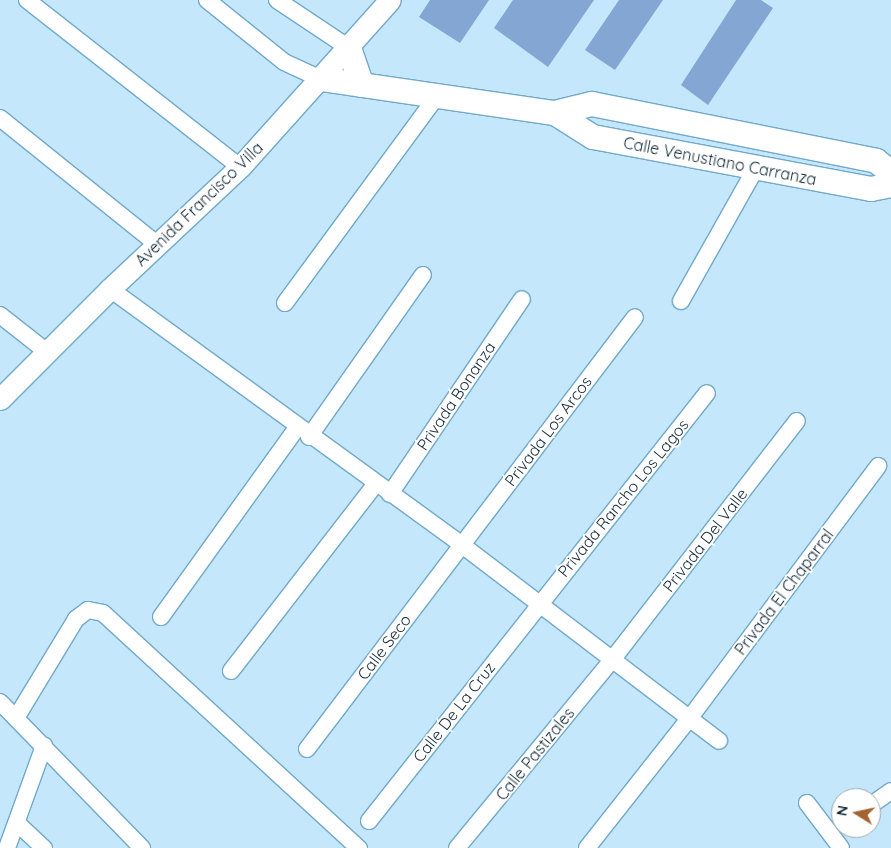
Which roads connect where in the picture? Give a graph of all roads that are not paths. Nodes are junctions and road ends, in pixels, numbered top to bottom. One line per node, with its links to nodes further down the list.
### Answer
1 (28, 0): 11 (street)
2 (206, 0): 6 (street, Calle Venustiano Carranza)
3 (277, 0): 5 (street)
4 (390, 0): 5 (street, Avenida Francisco Villa)
5 (349, 48): 6 (street, Avenida Francisco Villa); 7 (main road)
6 (321, 80): 7 (main road, Calle Venustiano Carranza); 11 (street, Avenida Francisco Villa)
7 (362, 85): 8 (main road, Calle Venustiano Carranza)
8 (436, 96): 9 (main road, Calle Venustiano Carranza); 20 (street)
9 (555, 113): 12 (main road, Calle Venustiano Carranza); 13 (main road, Calle Venustiano Carranza)
10 (0, 118): 15 (street)
11 (240, 167): 15 (street, Avenida Francisco Villa)
12 (756, 168): 14 (main road, Calle Venustiano Carranza); 19 (street)
13 (891, 172)
14 (891, 184)
15 (158, 245): 17 (street, Avenida Francisco Villa)
16 (423, 275): 27 (street)
17 (110, 289): 23 (street, Avenida Francisco Villa); 27 (street)
18 (522, 299): 30 (street, Privada Bonanza)
19 (681, 301)
20 (284, 303)
21 (0, 315): 23 (street)
22 (635, 317): 31 (street, Privada Los Arcos)
23 (47, 352): 25 (street, Avenida Francisco Villa)
24 (707, 393): 32 (street, Privada Rancho Los Lagos)
25 (0, 399)
26 (797, 421): 34 (street, Privada Del Valle)
27 (303, 433): 29 (street); 33 (street)
28 (878, 466): 38 (street, Privada El Chaparral)
29 (375, 485): 30 (street); 35 (street)
30 (390, 494): 31 (street)
31 (462, 545): 32 (street); 41 (street, Calle Seco)
32 (539, 603): 34 (street); 43 (street, Calle De La Cruz)
33 (161, 618)
34 (612, 660): 38 (street); 50 (street, Calle Pastizales)
35 (231, 671)
36 (0, 702): 37 (street)
37 (16, 718): 40 (street); 49 (street)
38 (689, 719): 39 (street); 51 (street, Privada El Chaparral)
39 (719, 741)
40 (44, 746): 44 (street); 48 (street)
41 (307, 749)
42 (807, 803): 45 (street)
43 (369, 820)
44 (16, 823): 46 (street); 47 (street)
45 (831, 830)
46 (7, 848)
47 (44, 848)
48 (142, 848)
49 (359, 848)
50 (457, 848)
51 (587, 848)

